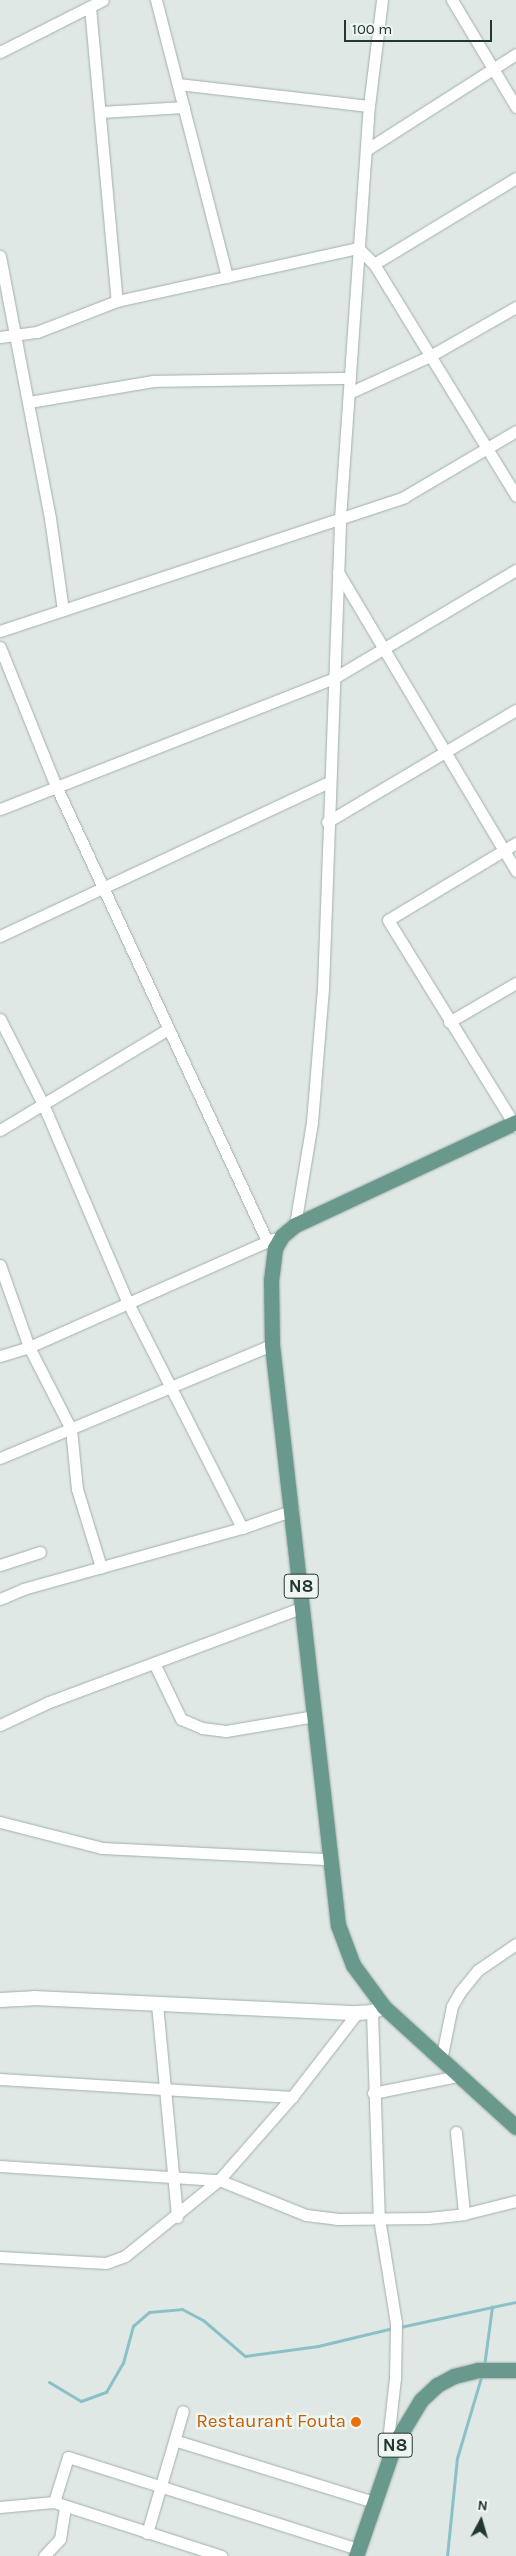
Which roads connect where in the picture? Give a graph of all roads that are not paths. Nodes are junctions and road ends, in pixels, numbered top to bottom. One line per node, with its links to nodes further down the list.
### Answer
1 (103, 0): 5 (street)
2 (156, 0): 9 (street)
3 (382, 0): 10 (street)
4 (452, 0): 8 (street)
5 (90, 7): 6 (street); 13 (street)
6 (0, 52)
7 (516, 54): 8 (street)
8 (493, 68): 12 (street); 14 (street)
9 (178, 84): 10 (street); 11 (street)
10 (369, 106): 14 (street)
11 (184, 107): 13 (street); 19 (street)
12 (516, 108)
13 (101, 112): 20 (street)
14 (366, 150): 16 (street)
15 (516, 178): 18 (street)
16 (358, 248): 18 (street); 19 (street); 25 (street)
17 (0, 256): 22 (street)
18 (374, 264): 24 (street)
19 (228, 277): 20 (street)
20 (117, 301): 22 (street)
21 (516, 307): 24 (street)
22 (17, 335): 23 (street); 27 (street)
23 (0, 337)
24 (430, 356): 26 (street); 29 (street)
25 (350, 378): 26 (street); 27 (street)
26 (349, 393): 31 (street)
27 (29, 402): 34 (street)
28 (516, 431): 29 (street)
29 (487, 448): 30 (street); 31 (street)
30 (516, 496)
31 (340, 518): 33 (street); 34 (street)
32 (516, 570): 37 (street)
33 (338, 572): 37 (street); 38 (street)
34 (63, 610): 35 (street)
35 (0, 631)
36 (0, 647): 42 (street)
37 (384, 650): 38 (street); 40 (street)
38 (334, 678): 41 (street); 42 (street)
39 (516, 710): 40 (street)
40 (445, 752): 44 (street); 46 (street)
41 (329, 782): 44 (street); 48 (street)
42 (56, 786): 43 (street); 48 (street)
43 (0, 809)
44 (327, 822): 57 (street)
45 (516, 843): 46 (street)
46 (504, 850): 47 (street); 52 (street)
47 (516, 871)
48 (102, 886): 49 (street); 53 (street)
49 (0, 936)
50 (516, 982): 52 (street)
51 (0, 1019): 54 (street)
52 (449, 1022): 55 (street)
53 (168, 1028): 54 (street); 59 (street)
54 (42, 1104): 56 (street); 61 (street)
55 (515, 1124): 57 (main road)
56 (0, 1130)
57 (295, 1225): 58 (main road)
58 (282, 1236): 59 (street); 62 (main road, N8)
59 (267, 1241): 61 (street)
60 (0, 1265): 63 (street)
61 (128, 1303): 63 (street); 65 (street)
62 (272, 1345): 65 (street); 68 (main road, N8)
63 (29, 1347): 64 (street); 66 (street)
64 (0, 1356)
65 (171, 1388): 66 (street); 69 (street)
66 (71, 1429): 67 (street); 72 (street)
67 (0, 1458)
68 (293, 1510): 69 (street); 74 (main road, N8)
69 (242, 1528): 72 (street)
70 (40, 1552): 71 (street)
71 (0, 1565)
72 (101, 1567): 73 (street)
73 (0, 1600)
74 (303, 1607): 75 (street); 76 (main road, N8)
75 (155, 1665): 76 (street); 77 (street)
76 (315, 1716): 79 (main road, N8)
77 (0, 1725)
78 (0, 1822): 79 (street)
79 (330, 1860): 83 (main road, N8)
80 (516, 1944): 85 (street)
81 (0, 2000): 82 (street)
82 (157, 2004): 84 (street); 88 (street)
83 (378, 2010): 84 (street); 85 (main road, N8); 89 (street)
84 (357, 2013): 90 (street)
85 (441, 2060): 86 (main road, N8)
86 (458, 2076): 89 (street); 91 (main road, N8)
87 (0, 2079): 88 (street)
88 (166, 2092): 90 (street); 94 (street)
89 (373, 2093): 99 (street)
90 (292, 2097): 95 (street)
91 (516, 2128)
92 (456, 2132): 97 (street)
93 (0, 2166): 94 (street)
94 (175, 2176): 95 (street); 98 (street)
95 (219, 2180): 98 (street); 99 (street)
96 (516, 2201): 97 (street)
97 (464, 2214): 99 (street)
98 (177, 2217): 100 (street)
99 (379, 2218): 104 (street)
100 (0, 2257)
101 (516, 2370): 104 (main road, N8)
102 (184, 2411): 103 (street)
103 (177, 2441): 105 (street); 106 (street)
104 (396, 2443): 106 (main road, N8)
105 (162, 2487): 107 (street); 109 (street); 110 (street)
106 (374, 2502): 110 (main road, N8)
107 (59, 2504): 108 (street); 109 (street); 111 (street)
108 (0, 2507)
109 (148, 2533): 112 (street)
110 (357, 2553)
111 (44, 2556)
112 (221, 2556)

